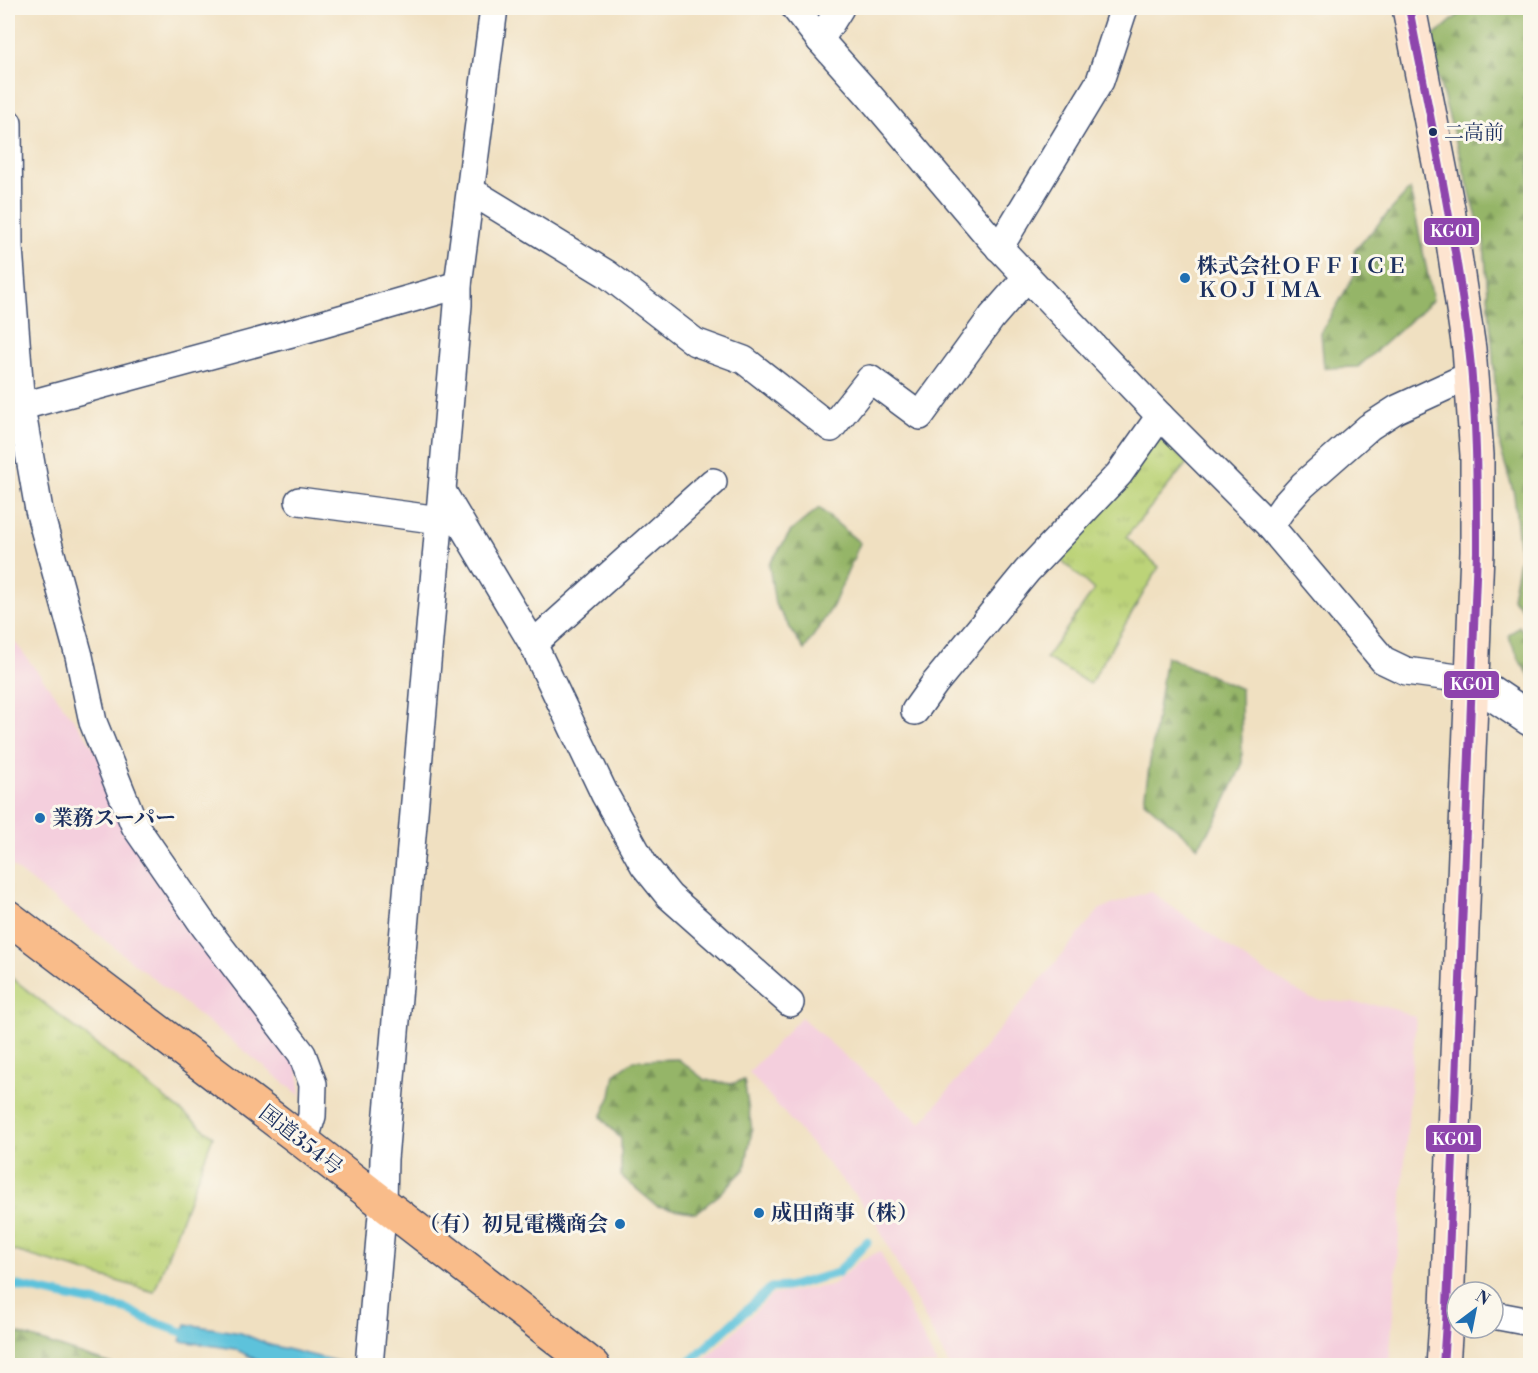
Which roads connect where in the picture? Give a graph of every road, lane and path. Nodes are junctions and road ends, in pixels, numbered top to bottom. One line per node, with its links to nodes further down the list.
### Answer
1 (495, 8): 8 (street)
2 (795, 8): 6 (street)
3 (840, 8): 6 (street)
4 (1124, 8): 9 (street)
5 (1409, 8): 12 (main road)
6 (819, 40): 9 (street)
7 (8, 123): 13 (street)
8 (471, 191): 10 (street); 11 (street)
9 (999, 248): 10 (street)
10 (1028, 277): 14 (street)
11 (458, 285): 13 (street); 16 (street)
12 (1471, 375): 19 (street); 21 (main road)
13 (14, 409): 26 (street)
14 (1160, 416): 19 (street); 22 (street)
15 (713, 482): 20 (street)
16 (443, 493): 18 (street); 20 (street)
17 (299, 501): 18 (street)
18 (440, 520): 27 (street)
19 (1270, 526): 21 (street)
20 (533, 644): 25 (street)
21 (1472, 680): 23 (street); 28 (main road)
22 (915, 711)
23 (1530, 719)
24 (8, 917): 26 (highway, 国道354号)
25 (790, 1003)
26 (304, 1142): 27 (highway, 国道354号)
27 (383, 1203): 32 (street); 33 (highway, 国道354号)
28 (1453, 1280)
29 (1505, 1317): 30 (street)
30 (1530, 1322)
31 (1447, 1340): 34 (main road)
32 (369, 1365)
33 (593, 1365)
34 (1443, 1365)

